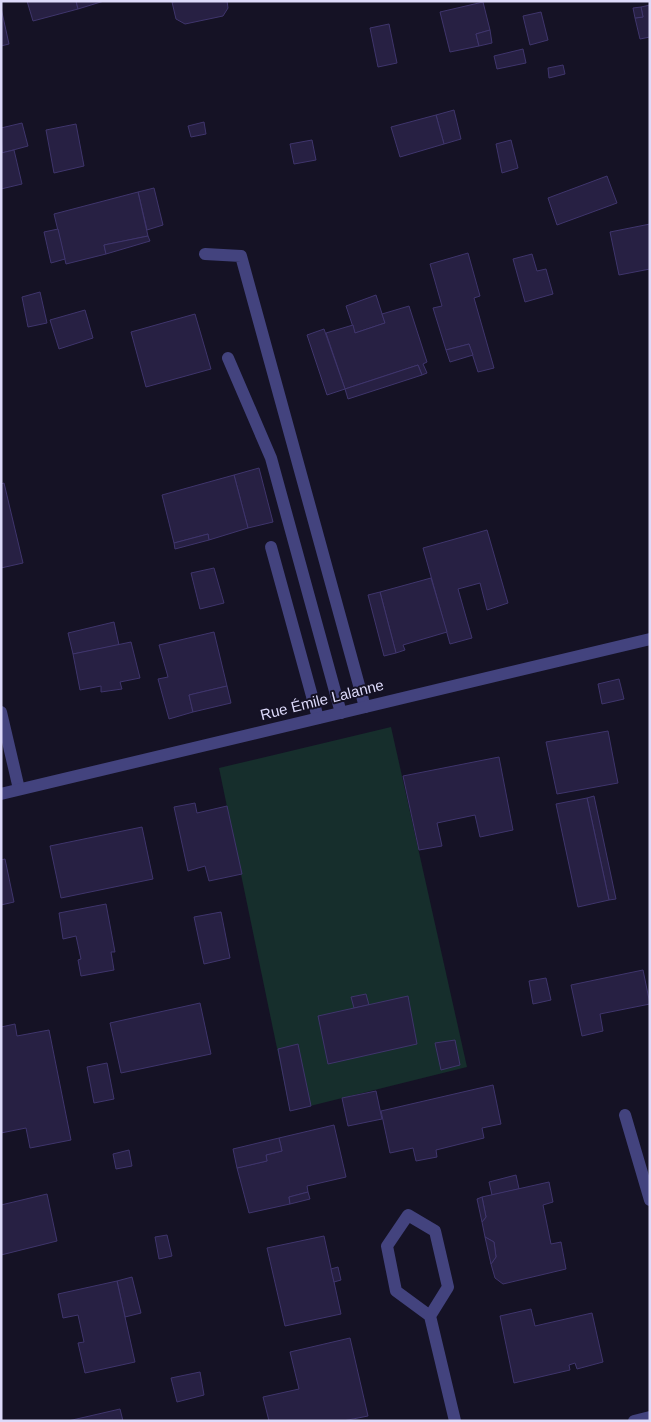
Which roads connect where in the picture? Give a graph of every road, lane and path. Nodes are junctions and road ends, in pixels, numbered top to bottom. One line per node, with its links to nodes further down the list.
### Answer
1 (205, 254): 5 (street)
2 (228, 358): 7 (street)
3 (271, 547): 8 (street)
4 (650, 639): 5 (street, Rue Émile Lalanne)
5 (365, 707): 7 (street, Rue Émile Lalanne)
6 (1, 712): 9 (street)
7 (341, 713): 8 (street, Rue Émile Lalanne)
8 (318, 718): 9 (street, Rue Émile Lalanne)
9 (19, 790): 10 (street, Rue Émile Lalanne)
10 (1, 794)
11 (625, 1115): 12 (street)
12 (650, 1200)
13 (430, 1316): 13 (street); 15 (street)
14 (650, 1417): 16 (street)
15 (455, 1421)
16 (634, 1421)

